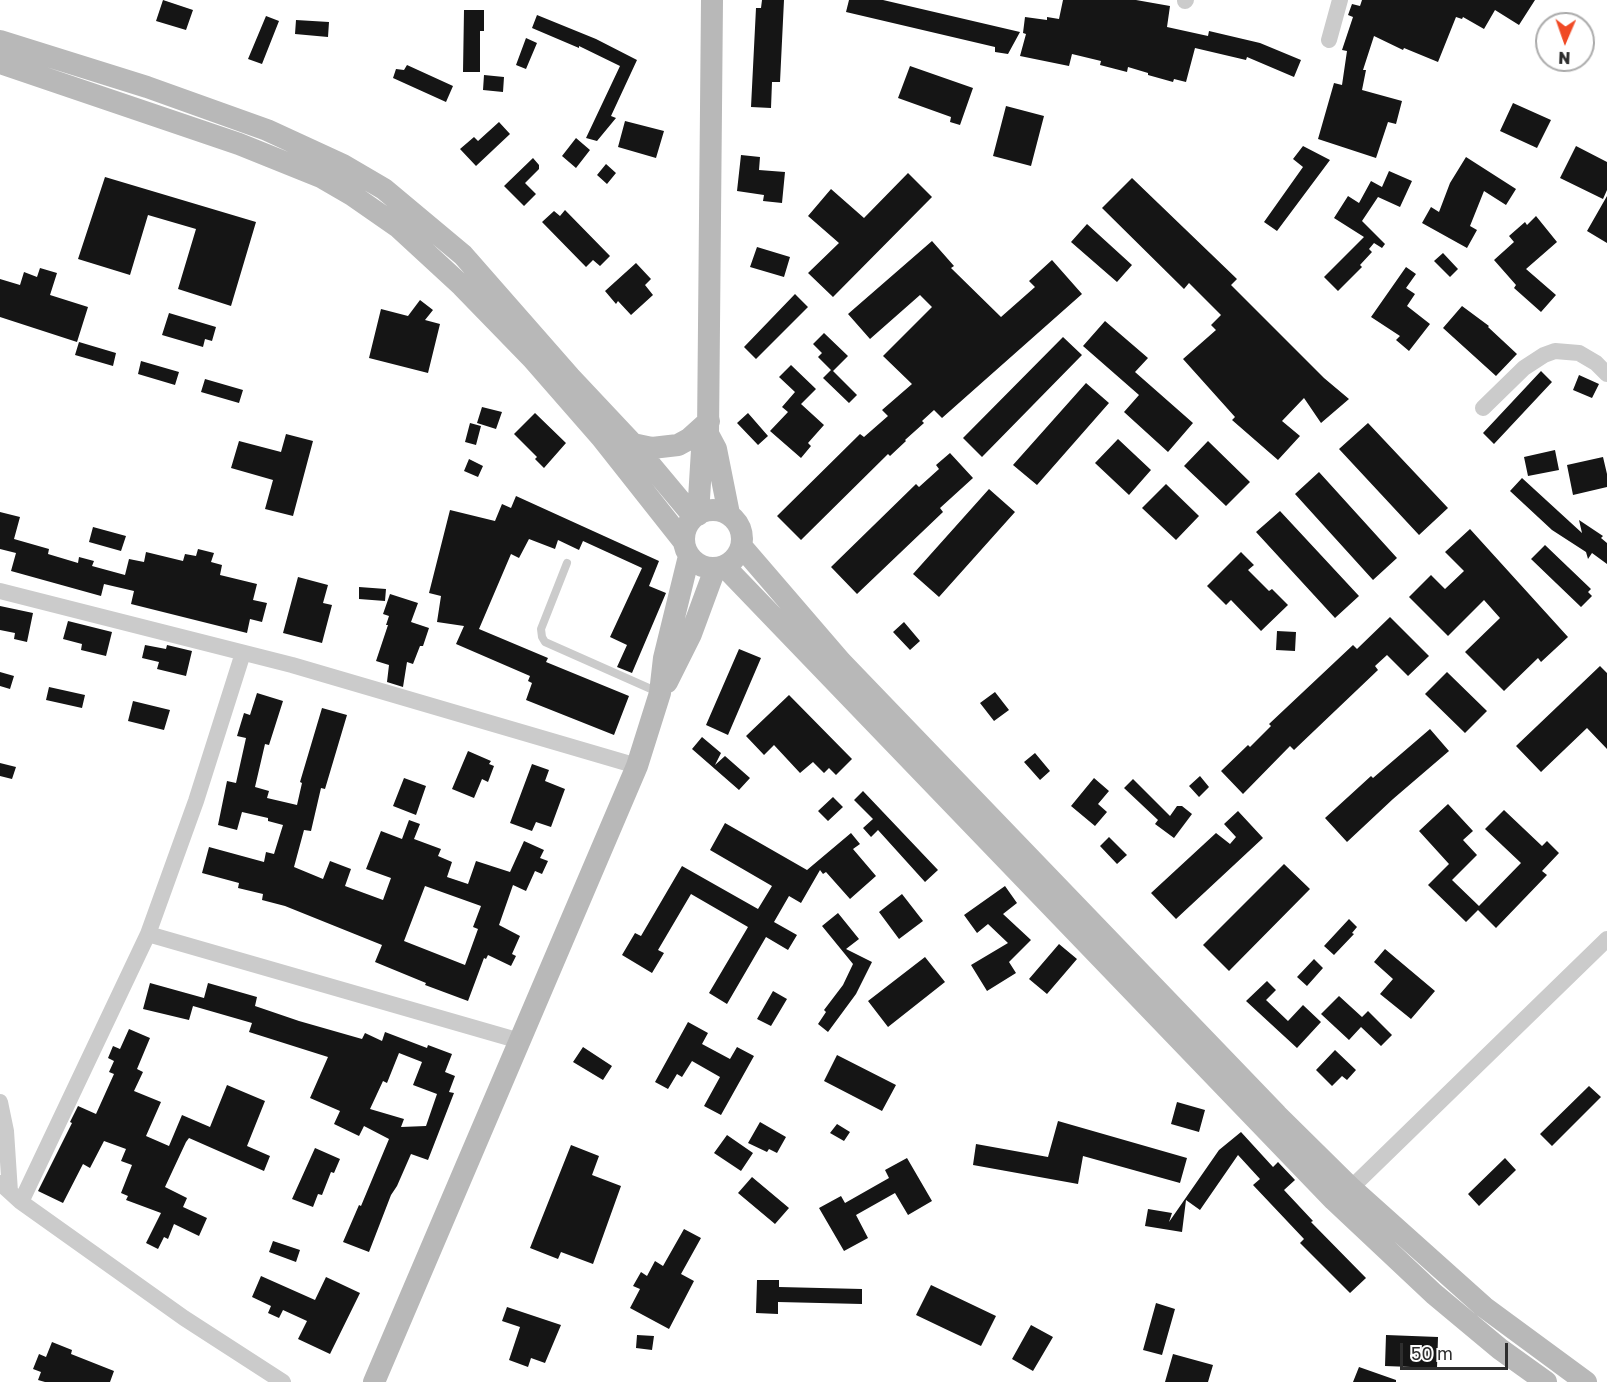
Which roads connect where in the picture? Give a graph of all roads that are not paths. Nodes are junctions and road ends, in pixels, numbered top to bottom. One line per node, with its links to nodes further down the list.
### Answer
1 (712, 0): 8 (street)
2 (1340, 0): 3 (street)
3 (1329, 40)
4 (0, 41): 9 (street)
5 (0, 63): 13 (street)
6 (1607, 374): 7 (street)
7 (1483, 408)
8 (708, 427): 9 (street); 10 (street); 11 (street)
9 (633, 444): 11 (street)
10 (729, 514): 11 (street); 12 (street)
11 (696, 516): 13 (street)
12 (742, 546): 15 (street); 24 (street)
13 (687, 549): 15 (street); 18 (street)
14 (567, 563): 18 (lane)
15 (720, 568): 18 (street); 28 (street)
16 (0, 591): 17 (street)
17 (243, 653): 19 (street); 20 (street)
18 (660, 693): 19 (street)
19 (637, 766): 22 (street)
20 (147, 934): 22 (street); 25 (street)
21 (1607, 939): 24 (street)
22 (519, 1041): 27 (street)
23 (0, 1102): 25 (street)
24 (1351, 1188): 29 (street)
25 (10, 1192): 26 (street)
26 (283, 1382)
27 (374, 1382)
28 (1546, 1382)
29 (1586, 1382)

